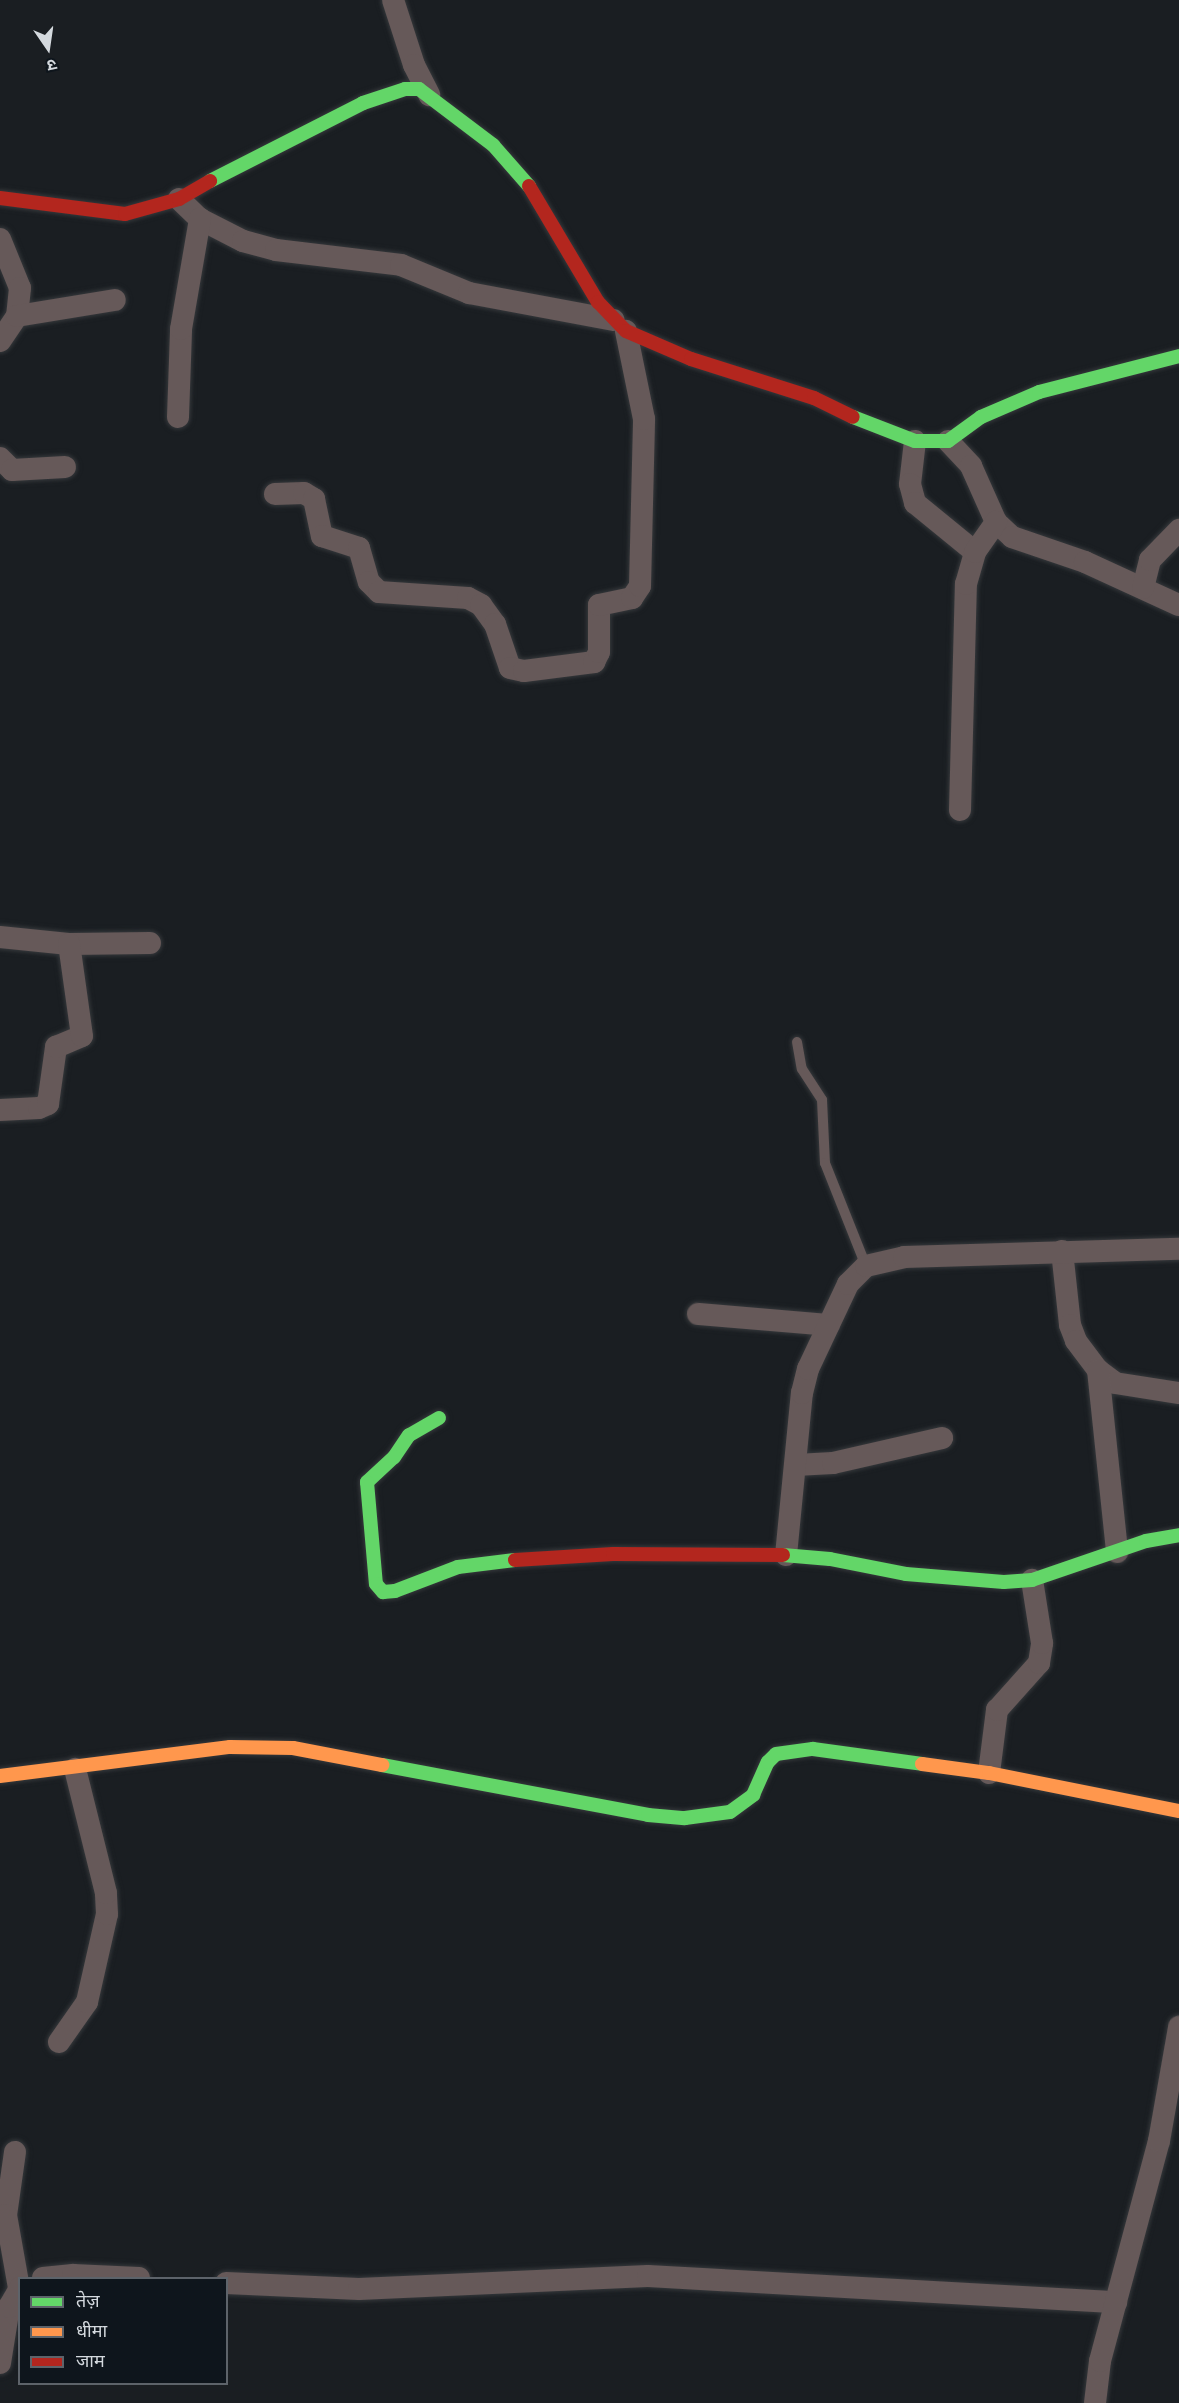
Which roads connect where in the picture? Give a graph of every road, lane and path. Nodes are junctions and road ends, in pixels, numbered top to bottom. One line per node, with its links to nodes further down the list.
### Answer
1 (393, 0): 2 (street)
2 (429, 95): 4 (street); 9 (street)
3 (0, 198): 4 (street)
4 (179, 199): 5 (street)
5 (200, 219): 9 (street); 12 (street)
6 (0, 239): 8 (street)
7 (114, 300): 8 (street)
8 (17, 316): 10 (street)
9 (619, 326): 13 (street); 17 (street)
10 (0, 341)
11 (1179, 356): 14 (street)
12 (178, 417)
13 (915, 441): 14 (street); 20 (street)
14 (948, 441): 18 (street)
15 (0, 458): 16 (street)
16 (65, 467)
17 (275, 494)
18 (996, 522): 20 (street); 21 (street)
19 (1179, 530): 21 (street)
20 (975, 552): 23 (street)
21 (1143, 588): 22 (street)
22 (1179, 605)
23 (960, 810)
24 (0, 938): 26 (street)
25 (150, 943): 26 (street)
26 (69, 944): 28 (street)
27 (797, 1042): 31 (lane)
28 (0, 1110)
29 (1179, 1249): 30 (street)
30 (1062, 1251): 31 (street); 34 (street)
31 (866, 1266): 33 (street)
32 (698, 1314): 33 (street)
33 (828, 1325): 38 (street)
34 (1098, 1370): 35 (street); 40 (street)
35 (1179, 1393)
36 (439, 1418): 41 (street)
37 (942, 1438): 38 (street)
38 (796, 1465): 41 (street)
39 (1179, 1535): 40 (street)
40 (1118, 1552): 42 (street)
41 (786, 1555): 42 (street)
42 (1032, 1580): 44 (street)
43 (75, 1769): 44 (street); 45 (street); 48 (street)
44 (989, 1773): 46 (street)
45 (0, 1776)
46 (1179, 1811)
47 (1179, 2027): 55 (street)
48 (59, 2042)
49 (15, 2152): 53 (street)
50 (53, 2277): 51 (street)
51 (117, 2277)
52 (228, 2283): 55 (street)
53 (18, 2284)
54 (18, 2290): 56 (street)
55 (1116, 2302): 57 (street)
56 (0, 2363)
57 (1095, 2403)

